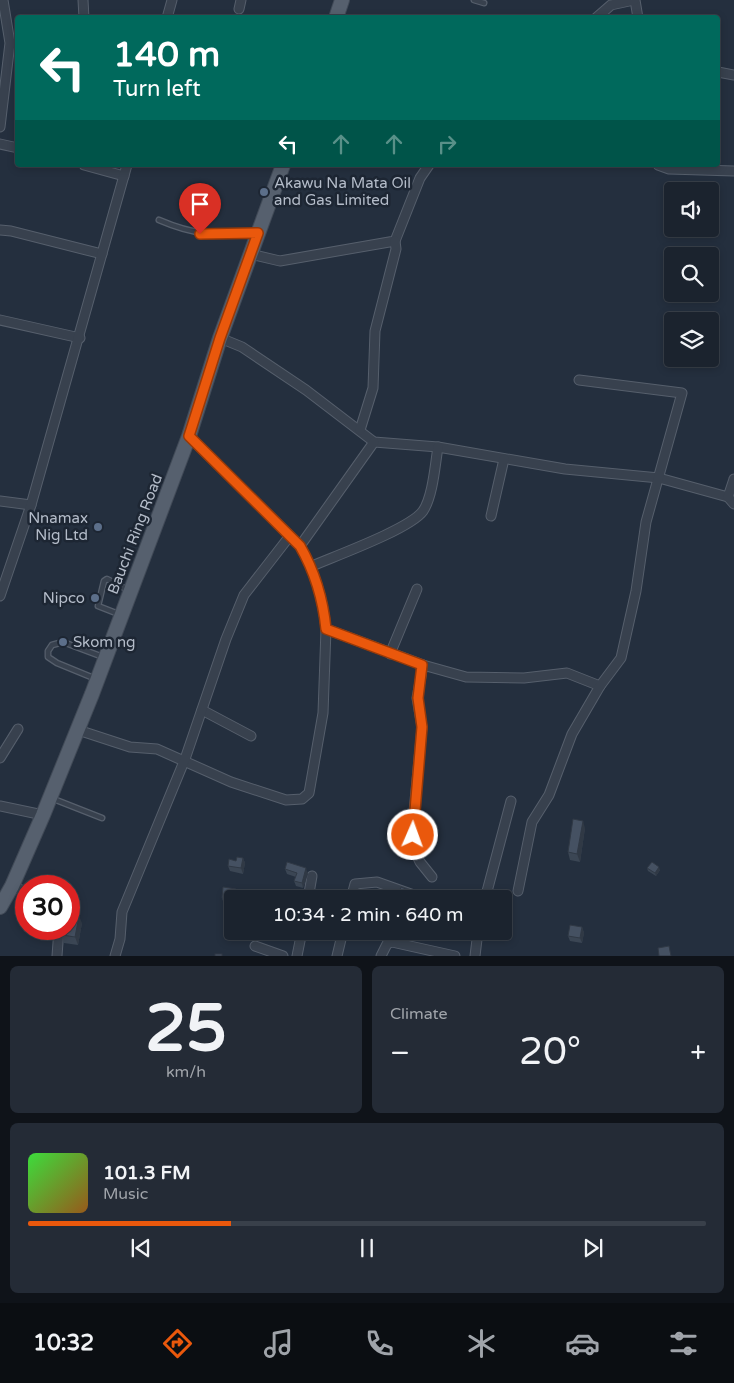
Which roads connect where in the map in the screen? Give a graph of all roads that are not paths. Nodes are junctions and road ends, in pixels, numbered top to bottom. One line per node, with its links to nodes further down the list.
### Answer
1 (3, 0): 13 (street)
2 (83, 0): 7 (street)
3 (172, 0): 8 (street)
4 (474, 0): 6 (lane)
5 (634, 0): 9 (street); 10 (street)
6 (484, 3)
7 (84, 15)
8 (168, 15)
9 (599, 15)
10 (637, 15)
11 (720, 72): 12 (street)
12 (734, 75)
13 (0, 127)
14 (0, 144): 15 (street)
15 (15, 147)
16 (91, 167): 22 (street)
17 (126, 167): 22 (street)
18 (282, 167): 25 (main road, Bauchi Ring Road)
19 (428, 167): 26 (street)
20 (662, 167): 21 (street)
21 (734, 171)
22 (124, 176): 27 (street)
23 (159, 220): 25 (lane)
24 (0, 230): 27 (street)
25 (258, 233): 28 (main road, Bauchi Ring Road)
26 (395, 241): 28 (street); 33 (street)
27 (102, 254): 30 (street)
28 (250, 254): 31 (main road, Bauchi Ring Road)
29 (0, 320): 30 (street)
30 (80, 338): 42 (street)
31 (220, 338): 33 (street); 34 (main road, Bauchi Ring Road)
32 (579, 380): 38 (street)
33 (360, 430): 35 (street)
34 (189, 436): 44 (street); 48 (main road, Bauchi Ring Road)
35 (374, 442): 36 (street); 45 (street)
36 (438, 447): 37 (street); 46 (street)
37 (504, 459): 38 (street); 43 (street)
38 (659, 478): 41 (street); 56 (street)
39 (734, 479): 41 (street)
40 (0, 500): 42 (street)
41 (731, 501)
42 (31, 505): 49 (street)
43 (491, 516)
44 (290, 537): 45 (street); 57 (street)
45 (300, 546): 46 (street)
46 (312, 566): 51 (street)
47 (418, 589): 52 (street)
48 (131, 592): 50 (main road, Bauchi Ring Road); 50 (lane)
49 (0, 596)
50 (122, 615): 53 (main road, Bauchi Ring Road)
51 (326, 629): 52 (street); 62 (street)
52 (390, 654): 54 (street)
53 (106, 658): 55 (main road, Bauchi Ring Road); 55 (lane)
54 (422, 665): 56 (street); 69 (street)
55 (98, 680): 59 (main road, Bauchi Ring Road)
56 (600, 686): 76 (street)
57 (202, 710): 60 (street); 62 (street)
58 (18, 729): 61 (street)
59 (78, 730): 62 (street); 63 (main road, Bauchi Ring Road)
60 (251, 736)
61 (0, 758)
62 (185, 759): 84 (street)
63 (50, 798): 66 (main road, Bauchi Ring Road); 67 (lane)
64 (511, 801): 75 (street)
65 (0, 806): 66 (street)
66 (43, 815): 70 (main road, Bauchi Ring Road)
67 (102, 818)
68 (312, 876): 72 (street)
69 (432, 877)
70 (12, 886): 71 (street); 77 (main road, Bauchi Ring Road)
71 (15, 887)
72 (310, 890)
73 (353, 890): 74 (street)
74 (400, 890)
75 (486, 890)
76 (518, 891)
77 (0, 907)
78 (58, 940): 83 (street)
79 (300, 940): 86 (street)
80 (341, 940): 87 (street)
81 (477, 940): 90 (street)
82 (255, 946): 85 (street)
83 (56, 956)
84 (114, 956)
85 (282, 956)
86 (297, 956)
87 (337, 956)
88 (381, 956): 89 (street)
89 (456, 956)
90 (475, 956)

